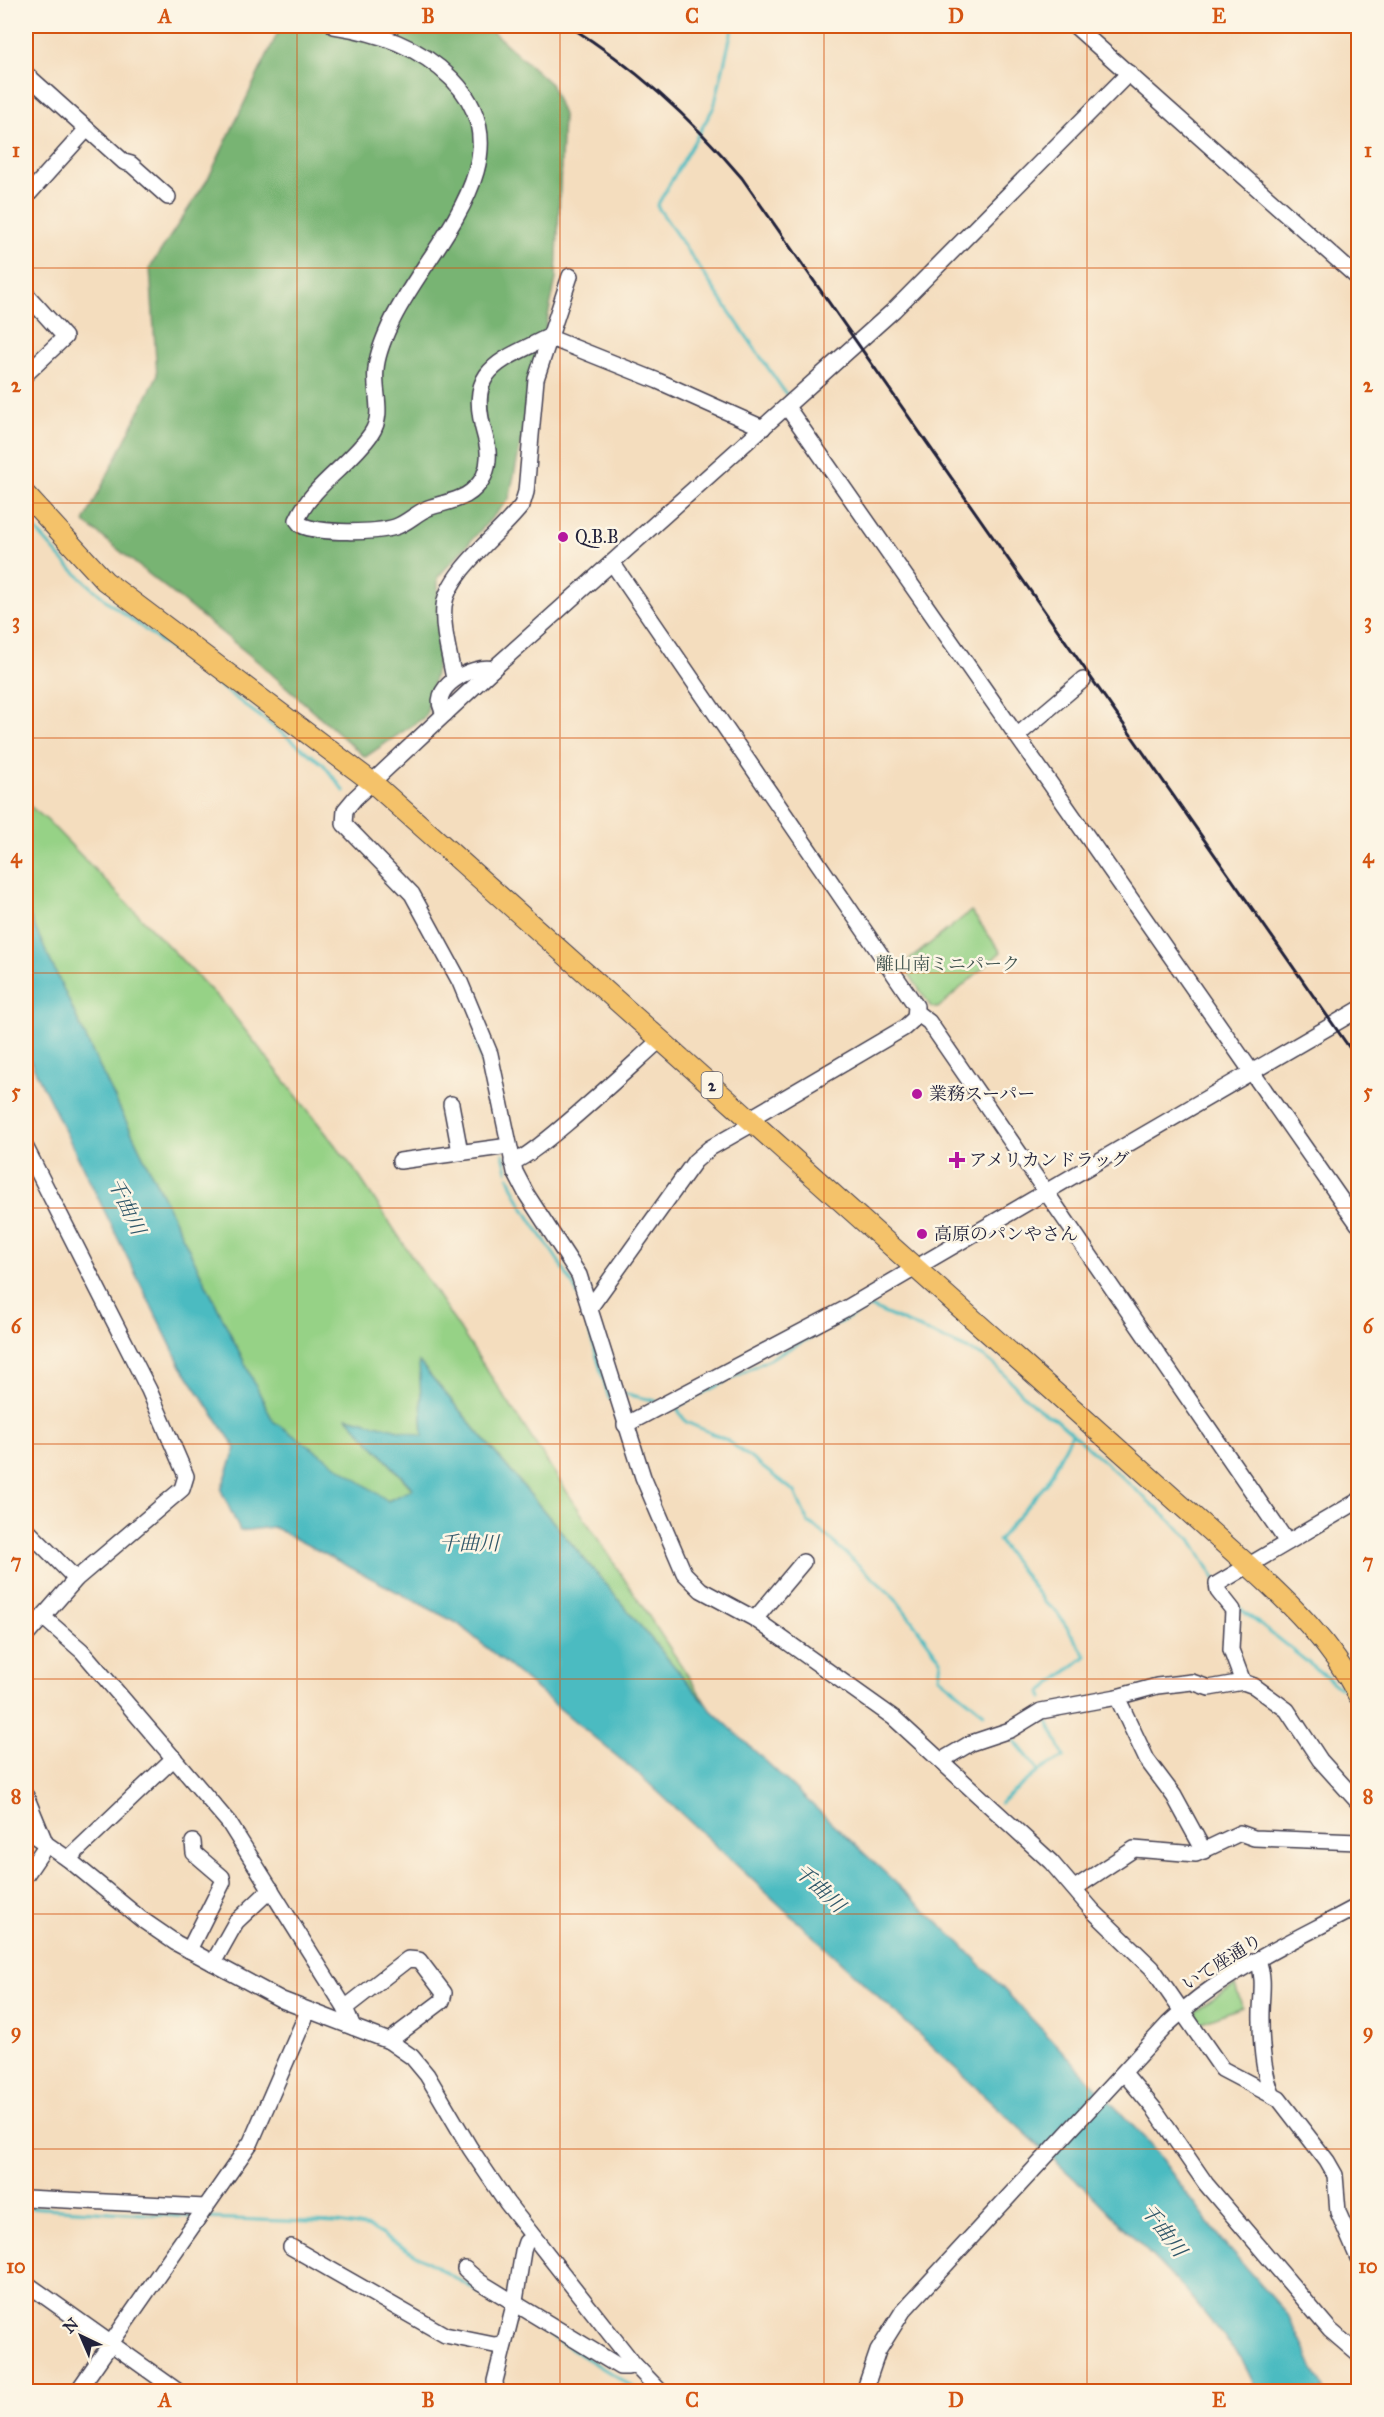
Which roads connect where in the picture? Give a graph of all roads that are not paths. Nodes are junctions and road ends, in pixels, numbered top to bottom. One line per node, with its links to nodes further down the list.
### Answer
1 (334, 26): 11 (street)
2 (1075, 26): 3 (street)
3 (1129, 73): 9 (street); 13 (street)
4 (26, 74): 5 (street)
5 (86, 130): 6 (street); 7 (street)
6 (26, 197)
7 (168, 197)
8 (570, 276): 11 (street)
9 (1359, 278)
10 (26, 294): 12 (street)
11 (548, 337): 14 (street); 18 (street)
12 (26, 374)
13 (787, 407): 14 (street); 21 (street)
14 (763, 428): 16 (street)
15 (30, 501): 22 (main road, 2)
16 (613, 564): 17 (street); 23 (street)
17 (493, 669): 18 (street); 20 (street)
18 (454, 679): 20 (street)
19 (1083, 680): 21 (street)
20 (445, 714): 22 (street)
21 (1021, 733): 26 (street)
22 (372, 782): 25 (main road, 2); 29 (street)
23 (917, 1013): 28 (street); 34 (street)
24 (1358, 1013): 26 (street)
25 (660, 1040): 28 (main road, 2); 33 (street)
26 (1252, 1073): 34 (street); 35 (street)
27 (451, 1104): 31 (street)
28 (752, 1121): 36 (main road, 2); 37 (street)
29 (509, 1146): 31 (street); 33 (street)
30 (26, 1148): 44 (street)
31 (460, 1152): 32 (street)
32 (400, 1161)
33 (512, 1162): 37 (street)
34 (1047, 1193): 36 (street); 41 (street)
35 (1359, 1224)
36 (916, 1268): 38 (street); 43 (main road, 2)
37 (589, 1309): 38 (street)
38 (625, 1425): 46 (street)
39 (1359, 1501): 41 (street)
40 (26, 1529): 44 (street)
41 (1287, 1542): 43 (street)
42 (803, 1562): 46 (street)
43 (1248, 1565): 48 (street); 49 (main road, 2)
44 (76, 1579): 45 (street)
45 (44, 1618): 47 (street); 51 (street)
46 (754, 1619): 52 (street)
47 (26, 1636)
48 (1243, 1682): 50 (street); 54 (street)
49 (1359, 1695)
50 (1117, 1697): 52 (street); 59 (street)
51 (174, 1758): 60 (street); 63 (street)
52 (942, 1760): 62 (street)
53 (26, 1796): 56 (street)
54 (1359, 1802)
55 (26, 1830): 56 (street)
56 (45, 1842): 60 (street); 61 (street)
57 (193, 1842): 65 (street)
58 (1359, 1842): 59 (street)
59 (1204, 1851): 62 (street)
60 (68, 1859): 65 (street)
61 (26, 1875)
62 (1075, 1888): 69 (street)
63 (271, 1889): 67 (street); 68 (street)
64 (1359, 1906): 66 (street, いて座通り)
65 (189, 1950): 67 (street)
66 (1258, 1961): 69 (street, いて座通り); 74 (street)
67 (213, 1964): 70 (street)
68 (345, 2008): 71 (street); 72 (street)
69 (1183, 2009): 73 (street, いて座通り); 74 (street)
70 (308, 2012): 71 (street); 76 (street)
71 (353, 2027): 72 (street)
72 (389, 2041): 77 (street)
73 (1120, 2077): 85 (street); 91 (street, いて座通り)
74 (1272, 2094): 79 (street)
75 (26, 2198): 76 (street)
76 (201, 2213): 83 (street)
77 (533, 2237): 82 (street); 86 (street)
78 (291, 2247): 84 (street)
79 (1359, 2258)
80 (465, 2269): 82 (street)
81 (26, 2283): 83 (street)
82 (513, 2309): 84 (street); 86 (street)
83 (111, 2344): 87 (street); 88 (street)
84 (504, 2344): 89 (street)
85 (1359, 2354)
86 (633, 2362): 90 (street)
87 (77, 2391)
88 (179, 2391)
89 (496, 2391)
90 (661, 2391)
91 (864, 2391)

